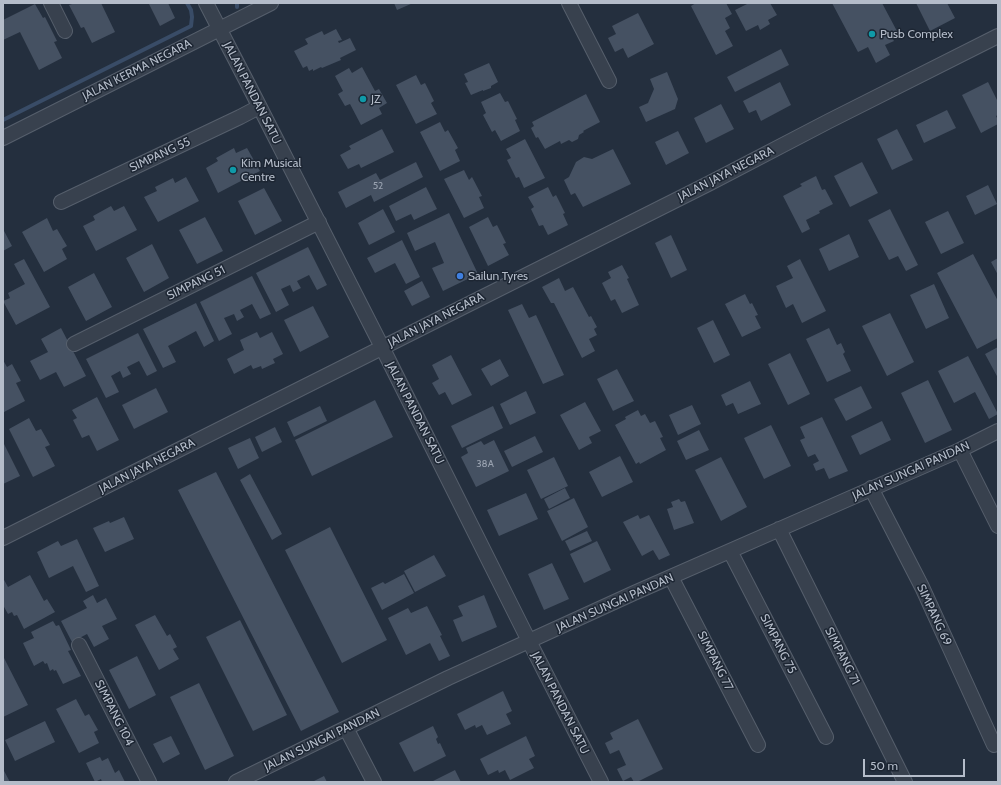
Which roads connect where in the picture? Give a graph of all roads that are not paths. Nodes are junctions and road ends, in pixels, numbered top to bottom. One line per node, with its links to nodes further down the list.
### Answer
1 (51, 3): 6 (street)
2 (206, 3): 5 (street, JALAN PANDAN SATU)
3 (271, 3): 5 (street, JALAN KERMA NEGARA)
4 (569, 3): 8 (street)
5 (219, 29): 9 (street, JALAN PANDAN SATU); 10 (street, JALAN KERMA NEGARA)
6 (65, 31)
7 (998, 36): 14 (street, JALAN JAYA NEGARA)
8 (609, 81)
9 (260, 107): 11 (street, SIMPANG 55); 12 (street, JALAN PANDAN SATU)
10 (3, 138)
11 (61, 202)
12 (319, 222): 13 (street, SIMPANG 51); 14 (street, JALAN PANDAN SATU)
13 (74, 344)
14 (382, 347): 20 (street, JALAN JAYA NEGARA); 23 (street, JALAN PANDAN SATU)
15 (998, 431): 16 (street, JALAN SUNGAI PANDAN)
16 (960, 450): 17 (street, JALAN SUNGAI PANDAN); 18 (street)
17 (871, 488): 19 (street, JALAN SUNGAI PANDAN); 27 (street, SIMPANG 69)
18 (998, 526)
19 (779, 529): 21 (street, JALAN SUNGAI PANDAN); 33 (street, SIMPANG 71)
20 (3, 538)
21 (730, 551): 22 (street, JALAN SUNGAI PANDAN); 26 (street, SIMPANG 75)
22 (671, 577): 23 (street, JALAN SUNGAI PANDAN); 28 (street, SIMPANG 77)
23 (529, 641): 25 (street, JALAN SUNGAI PANDAN); 32 (street, JALAN PANDAN SATU)
24 (79, 645): 29 (street, SIMPANG 104)
25 (346, 728): 30 (street, JALAN SUNGAI PANDAN); 31 (street)
26 (826, 737)
27 (994, 744)
28 (758, 745)
29 (149, 782)
30 (236, 782)
31 (374, 782)
32 (601, 782)
33 (905, 782)

